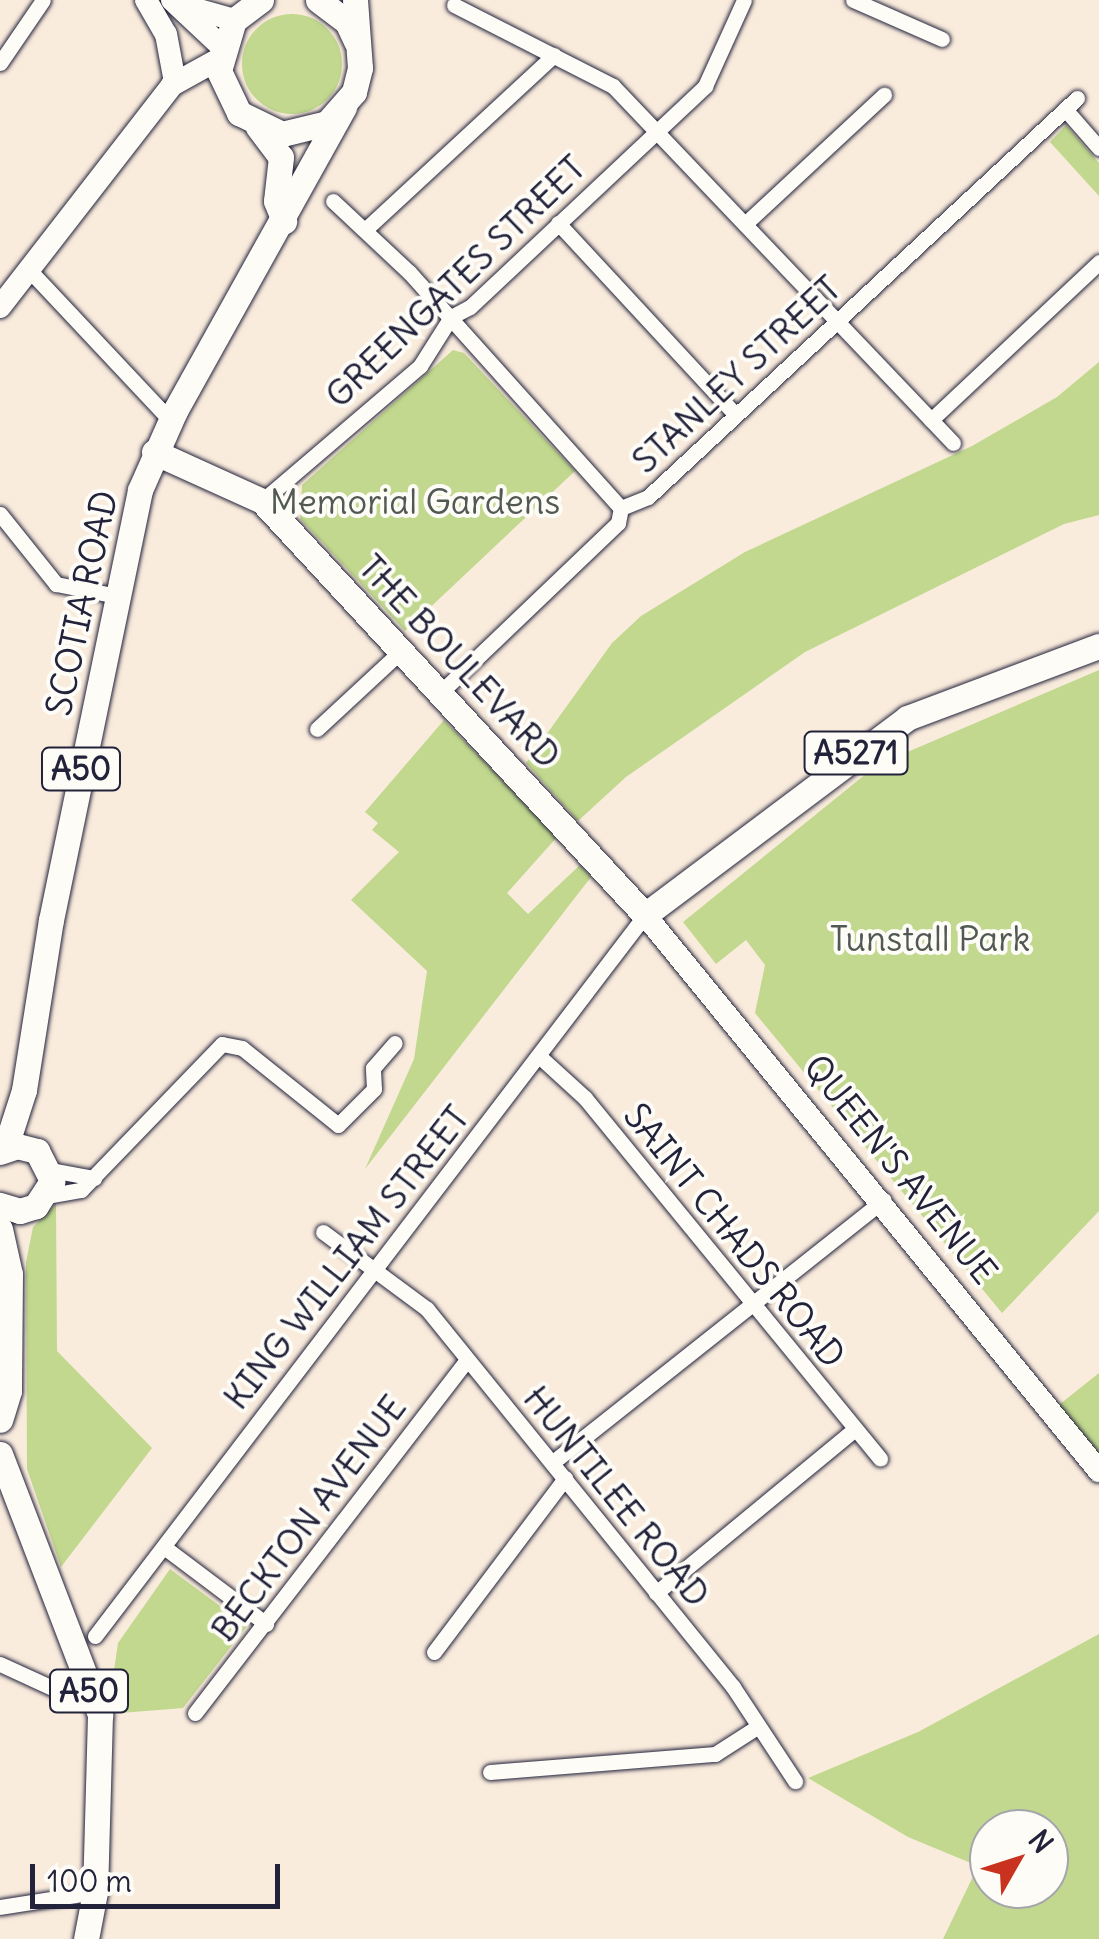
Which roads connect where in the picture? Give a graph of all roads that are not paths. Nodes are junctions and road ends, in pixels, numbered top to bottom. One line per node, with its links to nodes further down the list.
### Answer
1 (43, 0): 12 (street)
2 (146, 0): 18 (street)
3 (261, 0): 11 (main road)
4 (318, 0): 14 (main road)
5 (355, 0): 14 (main road, A50)
6 (744, 0): 22 (street, GREENGATES STREET)
7 (853, 0): 10 (street)
8 (175, 2): 11 (street); 15 (street)
9 (454, 5): 16 (street)
10 (875, 6): 13 (street)
11 (234, 20): 15 (main road)
12 (8, 36): 17 (street)
13 (942, 39)
14 (358, 51): 20 (main road, A50)
15 (221, 52): 18 (street); 21 (main road)
16 (554, 55): 22 (street); 28 (street)
17 (0, 63)
18 (175, 82): 30 (street)
19 (884, 95): 27 (street)
20 (344, 107): 21 (main road); 25 (main road, SCOTIA ROAD / A50)
21 (258, 127): 25 (main road)
22 (660, 130): 26 (street, GREENGATES STREET); 27 (street)
23 (1098, 144): 33 (street, STANLEY STREET)
24 (333, 201): 28 (street)
25 (284, 220): 35 (main road, SCOTIA ROAD / A50)
26 (558, 223): 32 (street, GREENGATES STREET); 34 (street)
27 (746, 224): 33 (street)
28 (366, 228): 32 (street)
29 (1099, 262): 36 (street)
30 (32, 273): 31 (street); 35 (street)
31 (0, 307)
32 (451, 318): 39 (street, GREENGATES STREET); 40 (street)
33 (837, 322): 34 (street, STANLEY STREET); 36 (street)
34 (735, 414): 40 (street, STANLEY STREET)
35 (170, 420): 38 (main road, SCOTIA ROAD / A50)
36 (931, 420): 37 (street)
37 (953, 443)
38 (154, 452): 39 (main road, THE BOULEVARD); 42 (main road, SCOTIA ROAD / A50)
39 (262, 501): 44 (main road, THE BOULEVARD)
40 (621, 508): 45 (street, STANLEY STREET)
41 (0, 514): 42 (street)
42 (117, 596): 50 (main road, SCOTIA ROAD / A50)
43 (1099, 646): 47 (main road, A5271)
44 (402, 650): 45 (main road, THE BOULEVARD); 46 (street)
45 (441, 692): 47 (main road, THE BOULEVARD)
46 (317, 729)
47 (645, 915): 49 (street, KING WILLIAM STREET); 54 (street, QUEEN'S AVENUE)
48 (395, 1042): 53 (street)
49 (539, 1056): 59 (street, KING WILLIAM STREET); 61 (street, SAINT CHADS ROAD)
50 (24, 1090): 51 (main road, SCOTIA ROAD / A50); 52 (main road, SCOTIA ROAD / A50)
51 (2, 1151): 52 (main road)
52 (48, 1164): 53 (street); 55 (main road)
53 (94, 1178): 55 (street)
54 (884, 1200): 61 (street); 68 (street, QUEEN'S AVENUE)
55 (39, 1202): 56 (main road); 60 (main road)
56 (0, 1204)
57 (0, 1229): 60 (main road)
58 (323, 1232): 59 (street, HUNTILEE ROAD)
59 (374, 1267): 62 (street, HUNTILEE ROAD); 70 (street, KING WILLIAM STREET)
60 (10, 1274): 63 (main road)
61 (750, 1303): 64 (street, SAINT CHADS ROAD); 67 (street)
62 (467, 1360): 67 (street, HUNTILEE ROAD); 72 (street, BECKTON AVENUE)
63 (0, 1420)
64 (855, 1429): 66 (street, SAINT CHADS ROAD); 71 (street)
65 (0, 1454): 76 (main road, A50)
66 (880, 1459)
67 (552, 1462): 69 (street, HUNTILEE ROAD)
68 (1099, 1470)
69 (565, 1478): 71 (street, HUNTILEE ROAD); 74 (street)
70 (164, 1547): 72 (street); 73 (street, KING WILLIAM STREET)
71 (656, 1593): 78 (street, HUNTILEE ROAD)
72 (266, 1624): 77 (street, BECKTON AVENUE)
73 (94, 1636)
74 (434, 1652)
75 (0, 1664): 76 (street)
76 (88, 1689): 83 (main road, A50)
77 (195, 1713)
78 (758, 1727): 79 (street); 81 (street, HUNTILEE ROAD)
79 (515, 1770): 80 (street); 82 (street)
80 (490, 1772)
81 (795, 1780)
82 (517, 1790)
83 (95, 1892): 84 (street); 85 (main road, A50)
84 (0, 1907)
85 (86, 1939)

